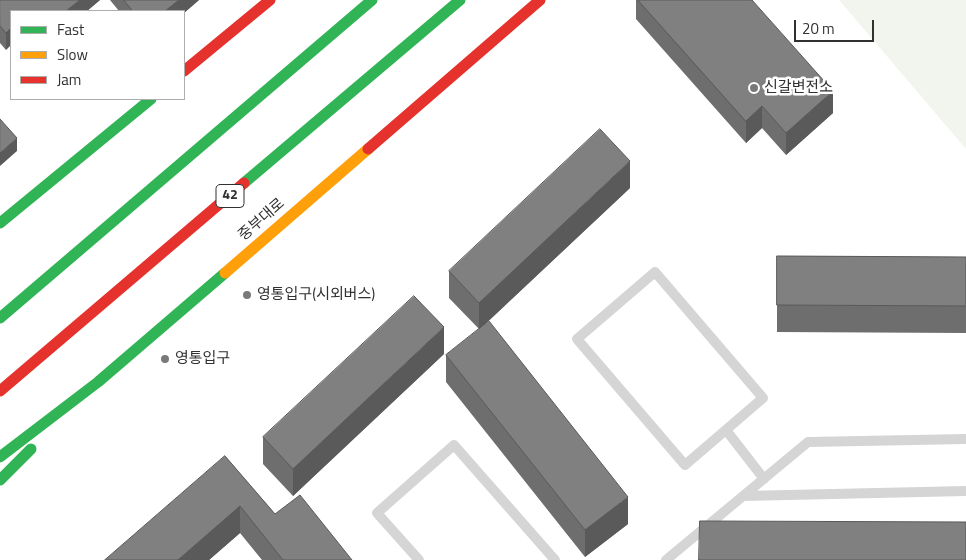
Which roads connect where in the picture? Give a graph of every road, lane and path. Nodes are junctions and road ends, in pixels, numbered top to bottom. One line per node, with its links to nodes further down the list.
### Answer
1 (270, 0): 5 (main road)
2 (372, 0): 8 (main road)
3 (460, 0): 10 (main road, 42)
4 (540, 0): 9 (main road, 중부대로)
5 (185, 70)
6 (150, 100): 7 (main road)
7 (0, 223)
8 (0, 318)
9 (98, 382): 13 (main road, 중부대로); 15 (main road)
10 (0, 392)
11 (726, 430): 11 (lane); 14 (lane)
12 (966, 439): 14 (lane)
13 (0, 457)
14 (764, 479): 17 (lane)
15 (0, 480)
16 (966, 491): 17 (lane)
17 (743, 496): 20 (lane)
18 (419, 560): 19 (lane)
19 (555, 560)
20 (666, 560)

